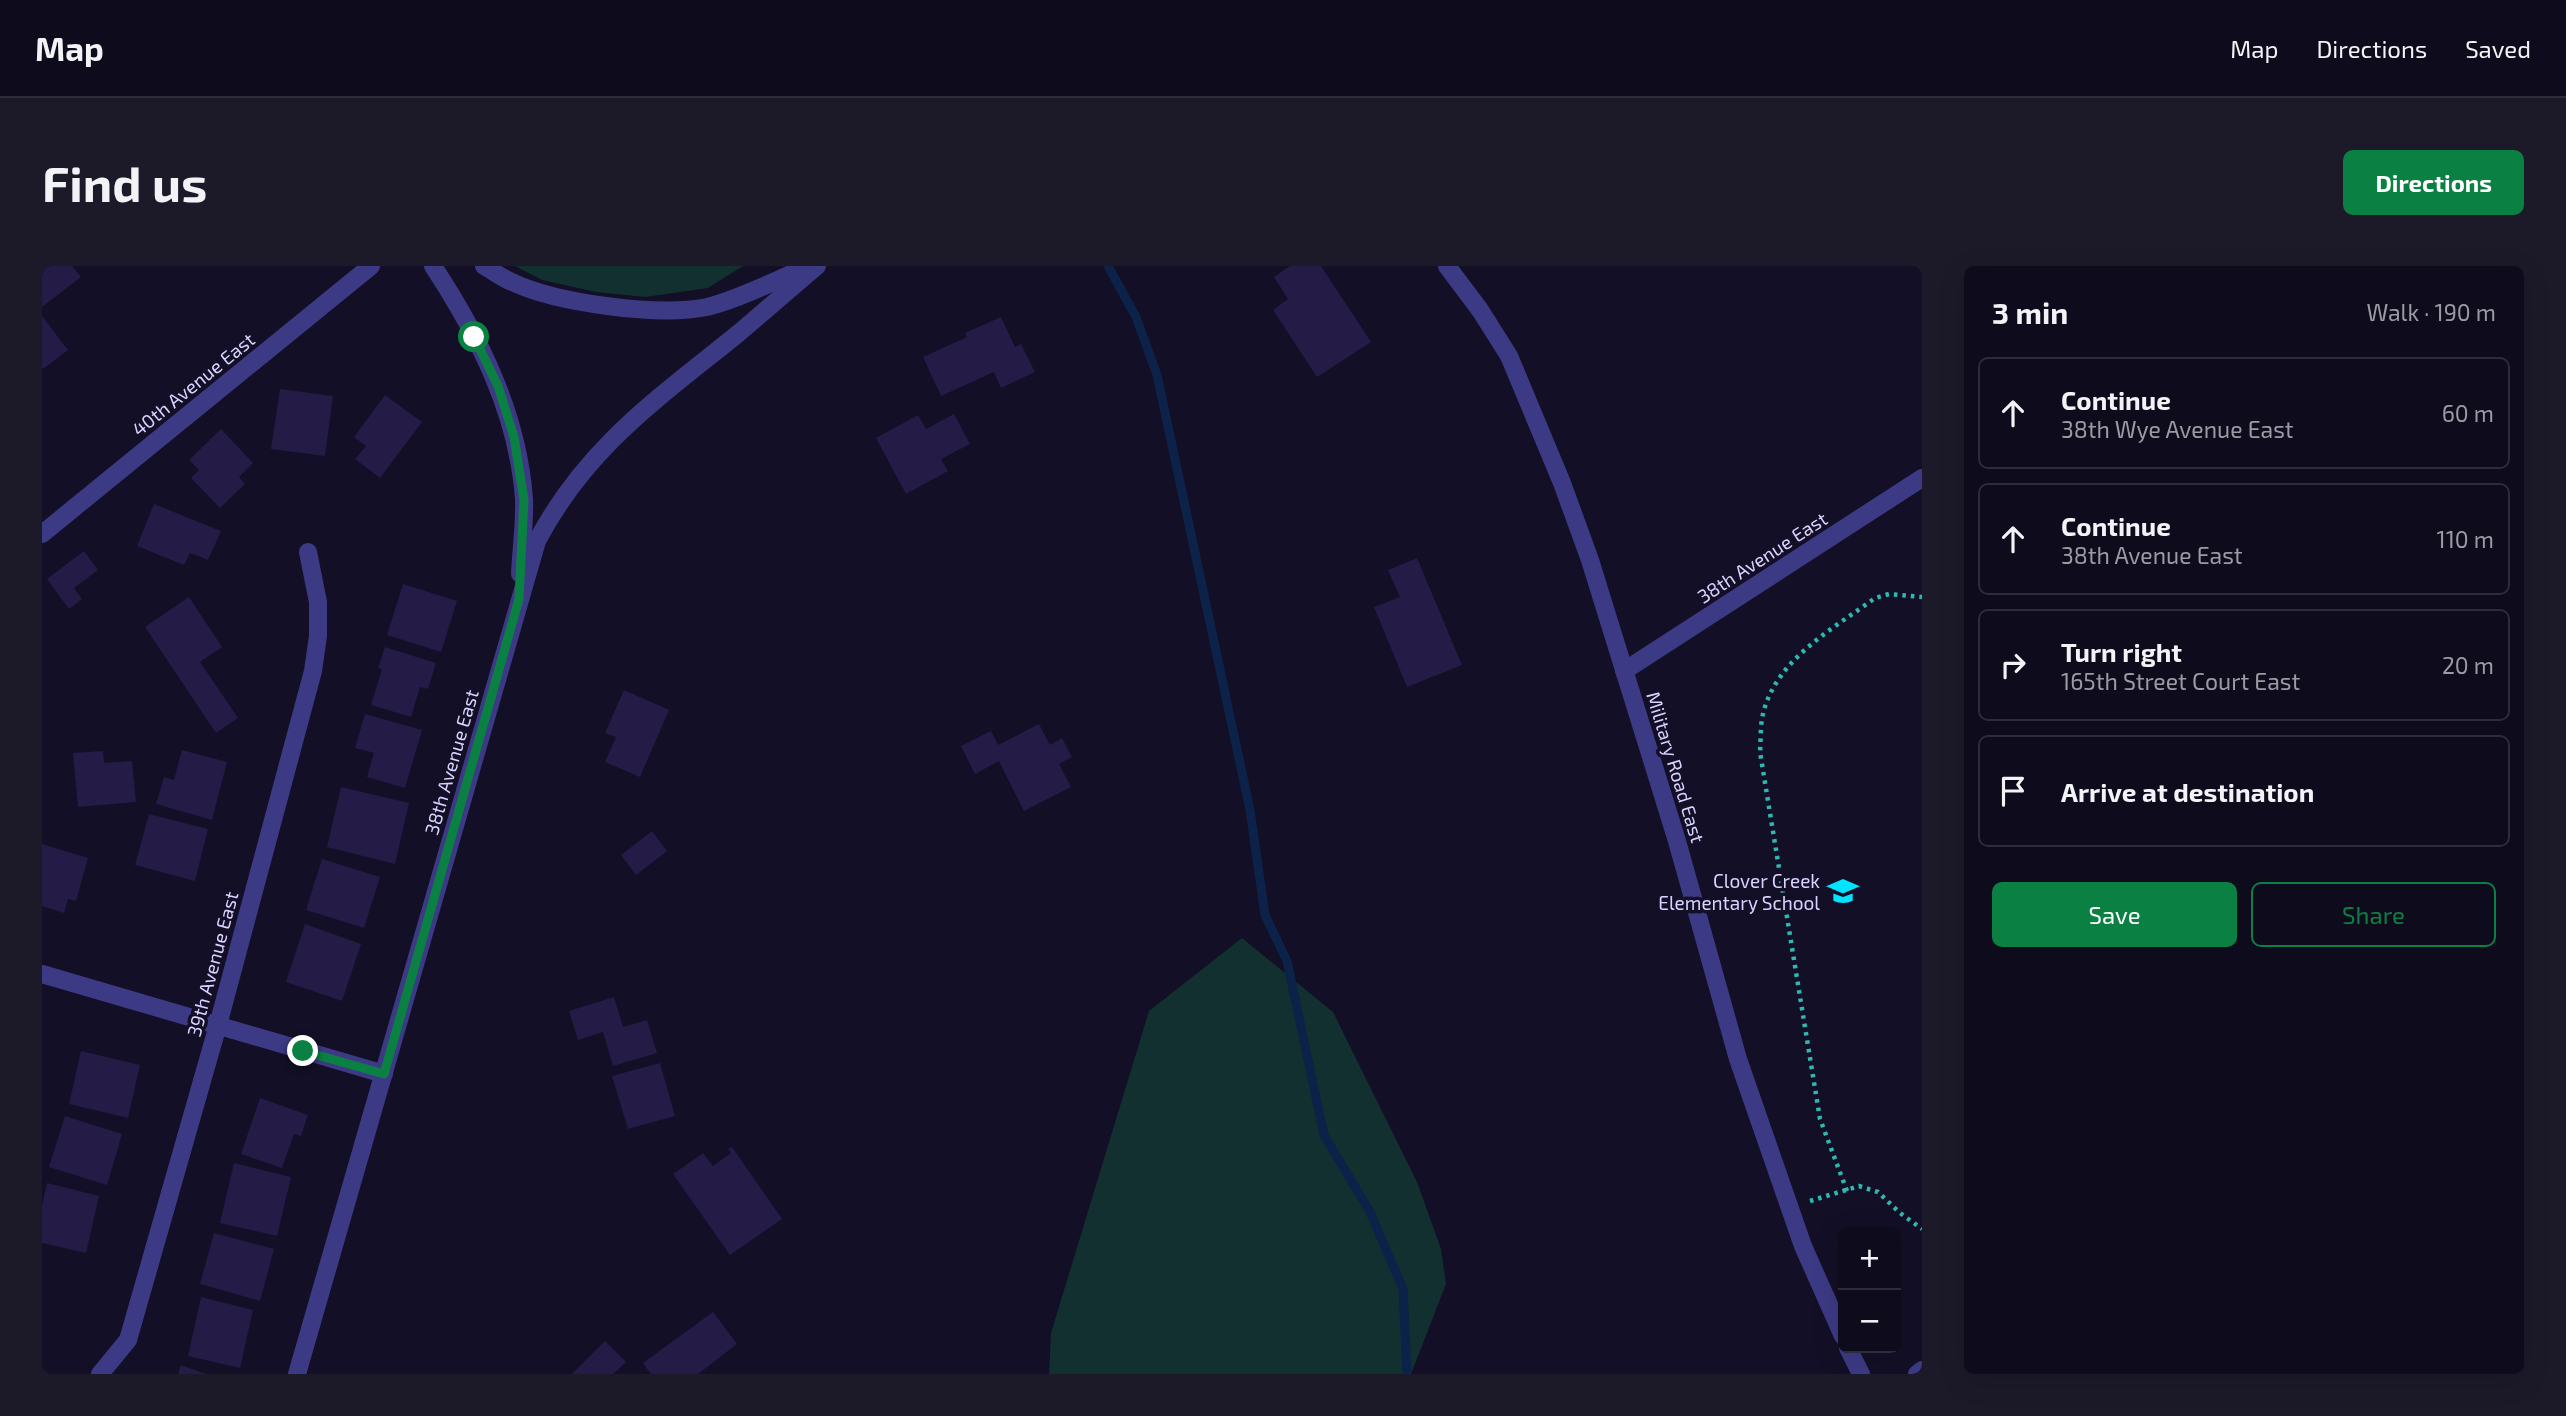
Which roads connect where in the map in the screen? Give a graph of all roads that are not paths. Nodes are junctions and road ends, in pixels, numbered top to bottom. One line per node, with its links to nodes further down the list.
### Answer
1 (371, 266): 8 (street, 40th Avenue East)
2 (433, 266): 10 (street)
3 (484, 266): 4 (street)
4 (810, 266)
5 (817, 266): 10 (street, 38th Avenue East)
6 (1447, 266): 11 (street, Military Road East)
7 (1922, 478): 11 (street, 38th Avenue East)
8 (42, 534)
9 (308, 552): 13 (street, 39th Avenue East)
10 (519, 599): 14 (street, 38th Avenue East)
11 (1624, 671): 15 (street, Military Road East)
12 (42, 974): 13 (street)
13 (218, 1026): 14 (street); 18 (street, 39th Avenue East)
14 (384, 1074): 19 (street, 38th Avenue East)
15 (1838, 1325)
16 (1851, 1353): 20 (street)
17 (1922, 1370): 21 (street)
18 (100, 1374)
19 (297, 1374)
20 (1860, 1374)
21 (1917, 1374)

